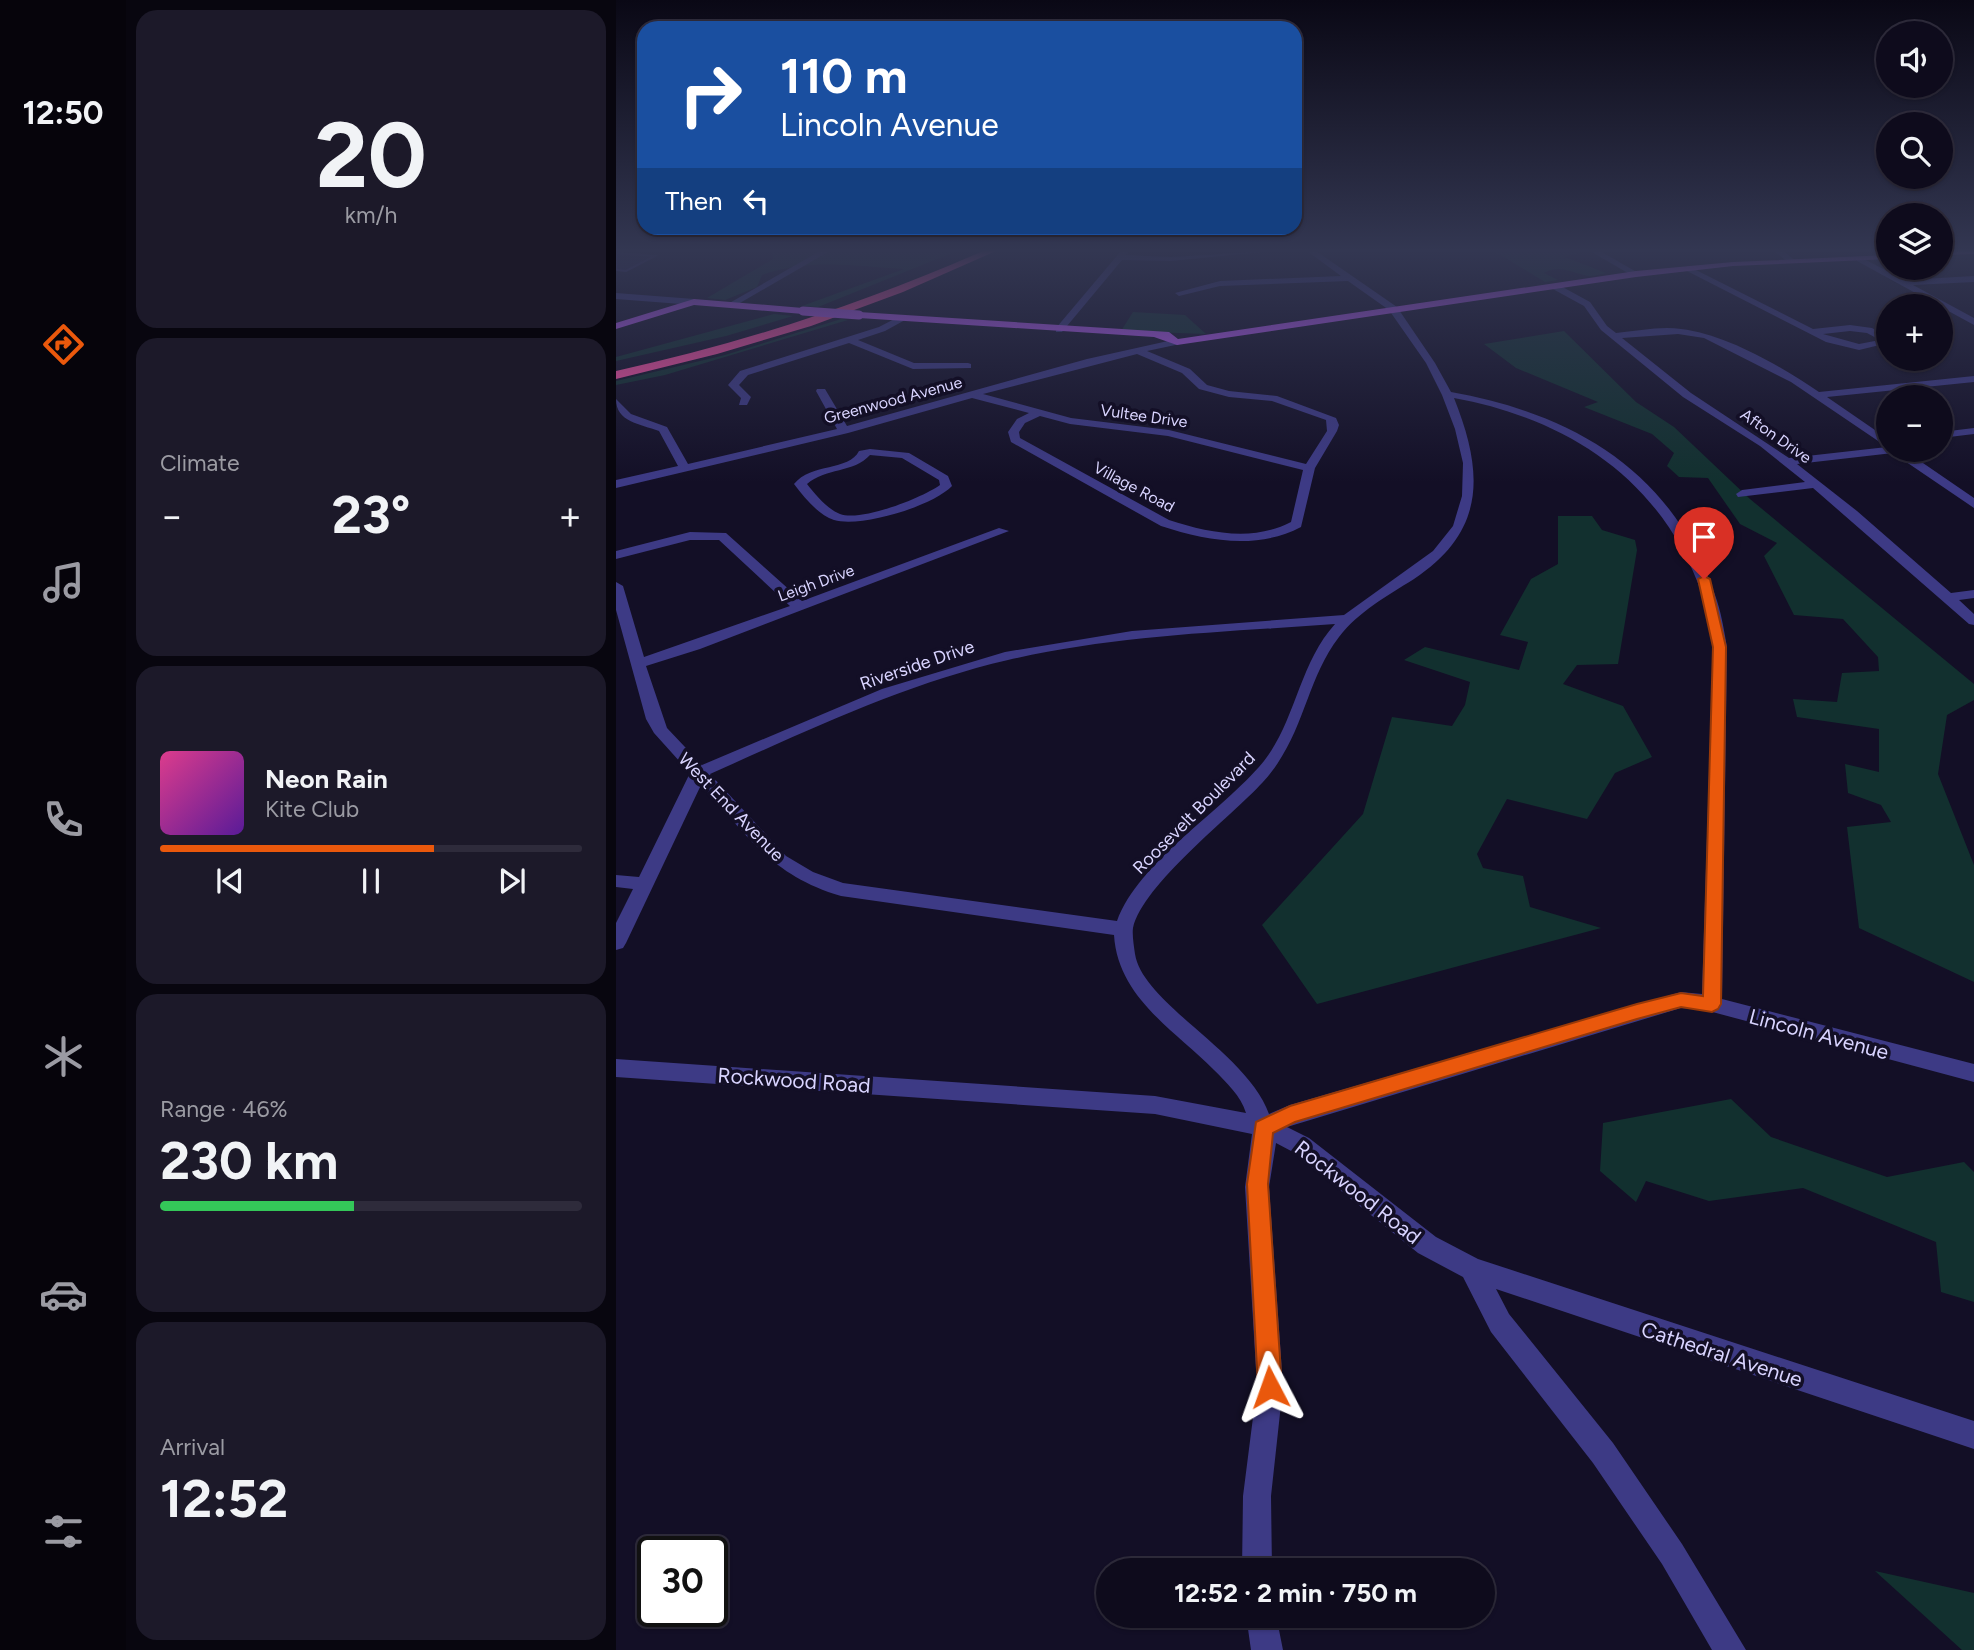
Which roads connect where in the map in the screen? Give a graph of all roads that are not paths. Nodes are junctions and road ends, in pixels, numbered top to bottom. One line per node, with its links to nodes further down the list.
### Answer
1 (769, 328): 16 (highway)
2 (797, 328): 17 (highway)
3 (884, 328): 13 (street)
4 (1033, 328): 9 (main road)
5 (1265, 328): 12 (main road)
6 (1408, 328): 20 (street, Roosevelt Boulevard)
7 (1605, 328): 11 (street, Afton Drive)
8 (1804, 328): 10 (street)
9 (1059, 330): 12 (main road)
10 (1812, 332): 10 (street)
11 (1614, 336): 22 (street); 32 (street, Afton Drive)
12 (1180, 339): 14 (street, Greenwood Avenue)
13 (849, 340): 15 (street); 24 (street)
14 (1136, 350): 21 (street, Greenwood Avenue); 35 (street, Village Road)
15 (968, 366)
16 (616, 368)
17 (616, 375)
18 (1974, 379): 22 (street)
19 (821, 391): 26 (street)
20 (1447, 394): 47 (street, Roosevelt Boulevard); 55 (street)
21 (974, 395): 25 (street, Vultee Drive); 26 (street, Greenwood Avenue)
22 (1819, 396): 29 (street)
23 (616, 402): 34 (street)
24 (743, 403)
25 (1041, 412): 35 (street, Vultee Drive); 35 (street, Village Road)
26 (842, 431): 31 (street); 34 (street, Greenwood Avenue)
27 (1974, 432): 28 (street)
28 (1953, 434)
29 (1876, 436)
30 (1876, 446): 32 (street)
31 (863, 453): 31 (street)
32 (1787, 461): 37 (street, Afton Drive)
33 (1916, 462): 39 (street)
34 (684, 467): 36 (street, Greenwood Avenue)
35 (1309, 468)
36 (616, 484)
37 (1816, 484): 38 (street); 45 (street, Afton Drive)
38 (1742, 494)
39 (1968, 495): 40 (street)
40 (1974, 504)
41 (1003, 531): 46 (street, Leigh Drive)
42 (616, 555): 46 (street)
43 (616, 586): 49 (street, West End Avenue)
44 (1974, 594): 45 (street)
45 (1947, 598): 48 (street, Afton Drive)
46 (800, 607): 49 (street, Leigh Drive)
47 (1348, 619): 50 (street, Riverside Drive); 53 (street, Roosevelt Boulevard)
48 (1974, 621)
49 (640, 663): 50 (street, West End Avenue)
50 (698, 773): 52 (street); 53 (street, West End Avenue)
51 (616, 881): 52 (street)
52 (644, 884): 54 (street)
53 (1123, 929): 58 (street)
54 (616, 943)
55 (1712, 1004): 57 (street, Lincoln Avenue); 58 (street, Lincoln Avenue)
56 (616, 1068): 58 (street, Rockwood Road)
57 (1974, 1073)
58 (1263, 1128): 59 (street, Rockwood Road); 61 (street)
59 (1472, 1269): 60 (street, Cathedral Avenue); 64 (street)
60 (1974, 1435)
61 (1257, 1558)
62 (1263, 1628): 63 (street)
63 (1267, 1650)
64 (1730, 1650)

